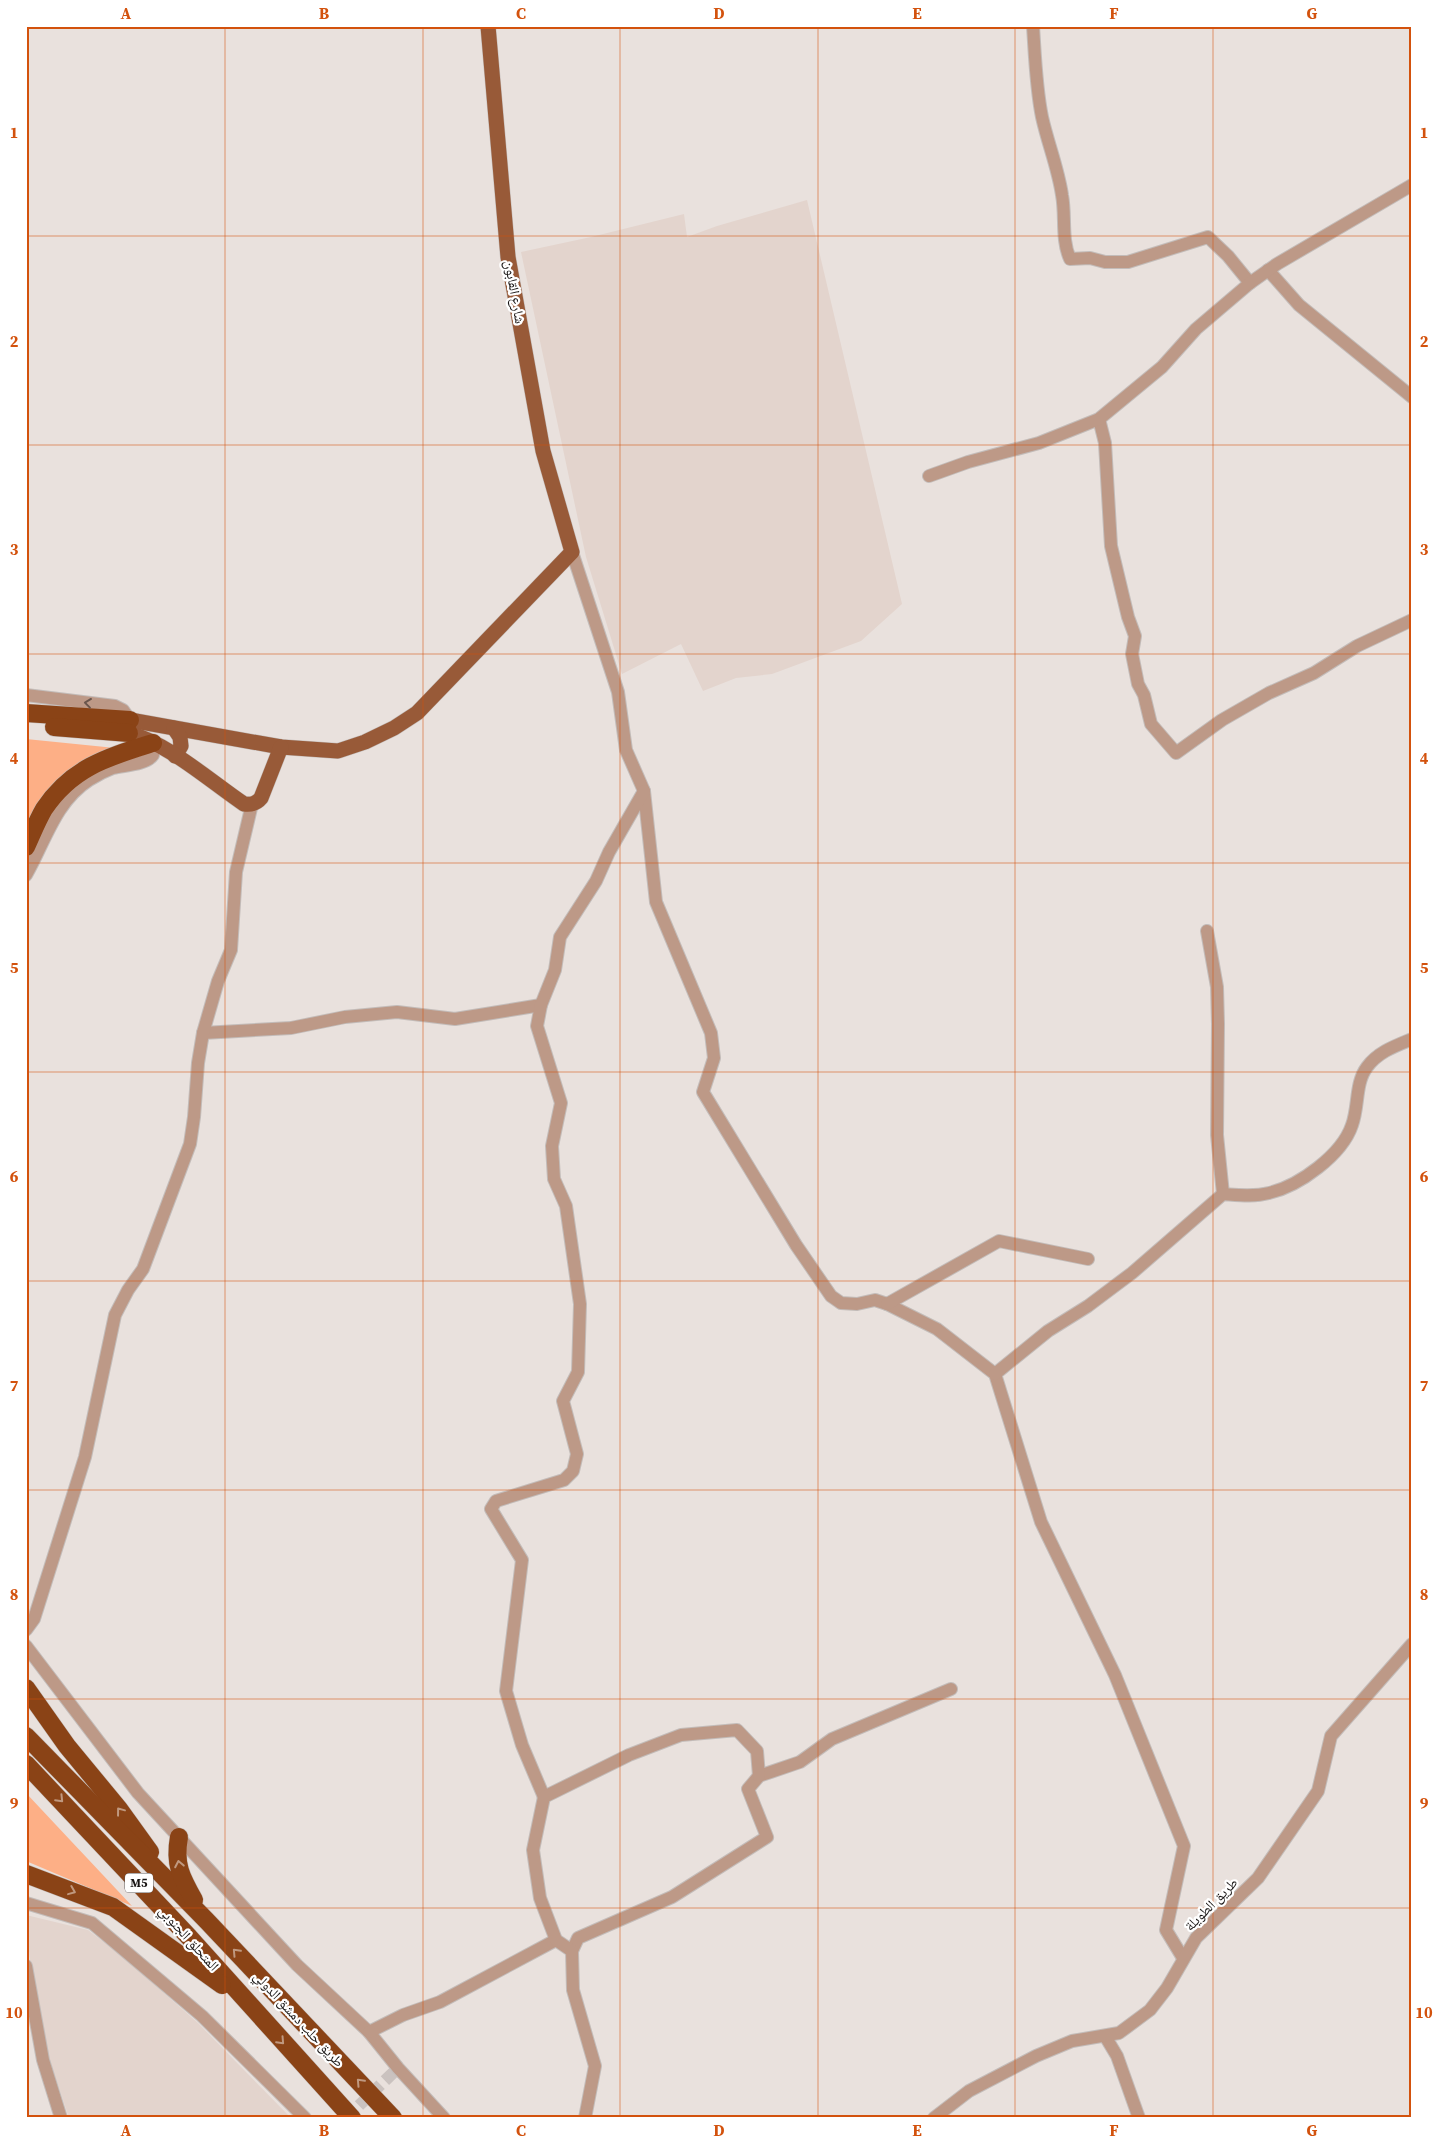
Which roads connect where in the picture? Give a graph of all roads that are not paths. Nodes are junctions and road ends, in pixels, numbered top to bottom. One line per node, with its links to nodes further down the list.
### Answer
1 (488, 26): 9 (main road, شارع القابون)
2 (1033, 26): 5 (street)
3 (1412, 185): 4 (street)
4 (1268, 270): 5 (street); 6 (street)
5 (1250, 283): 7 (street)
6 (1412, 397)
7 (1098, 419): 8 (street); 10 (street)
8 (929, 476)
9 (572, 552): 17 (main road); 19 (street)
10 (1412, 620)
11 (26, 695): 14 (street, one-way to 11)
12 (26, 713): 14 (highway)
13 (26, 725): 14 (highway)
14 (129, 727): 15 (main road); 16 (main road)
15 (174, 728): 17 (main road); 18 (main road)
16 (153, 743): 18 (main road); 21 (highway); 22 (street)
17 (281, 746): 20 (main road)
18 (175, 756): 20 (main road)
19 (644, 791): 24 (street); 29 (street)
20 (252, 804): 25 (street)
21 (26, 847)
22 (26, 875)
23 (1207, 931): 27 (street)
24 (541, 1006): 25 (street); 39 (street)
25 (203, 1033): 31 (street)
26 (1412, 1039): 27 (street)
27 (1223, 1194): 30 (street)
28 (1088, 1259): 29 (street)
29 (887, 1304): 30 (street)
30 (995, 1374): 47 (street)
31 (26, 1630)
32 (1412, 1644): 47 (street, طريق الطويلة)
33 (26, 1646): 40 (street)
34 (26, 1688): 42 (highway, one-way to 34)
35 (951, 1689): 38 (street)
36 (26, 1736): 42 (highway, المتحلق الجنوبي / M5)
37 (26, 1764): 49 (highway, المتحلق الجنوبي / M5, one-way to 49)
38 (759, 1776): 39 (street); 46 (street)
39 (544, 1797): 45 (street)
40 (179, 1838): 44 (highway, one-way to 40); 50 (street)
41 (26, 1874): 49 (highway, one-way to 49)
42 (167, 1881): 44 (highway, المتحلق الجنوبي / M5)
43 (26, 1903): 53 (street)
44 (206, 1920): 55 (highway, طريق حلب دمشق الدولي / M5, one-way to 44)
45 (556, 1940): 46 (street); 50 (street)
46 (572, 1951): 57 (street)
47 (1182, 1958): 51 (street, طريق الطويلة)
48 (26, 1966): 52 (street)
49 (248, 2005): 54 (highway, طريق حلب دمشق الدولي / M5, one-way to 54)
50 (369, 2032): 56 (street)
51 (1105, 2036): 58 (street, طريق الطويلة); 59 (street)
52 (61, 2118)
53 (305, 2118)
54 (352, 2118)
55 (393, 2118)
56 (444, 2118)
57 (585, 2118)
58 (934, 2118)
59 (1139, 2118)

